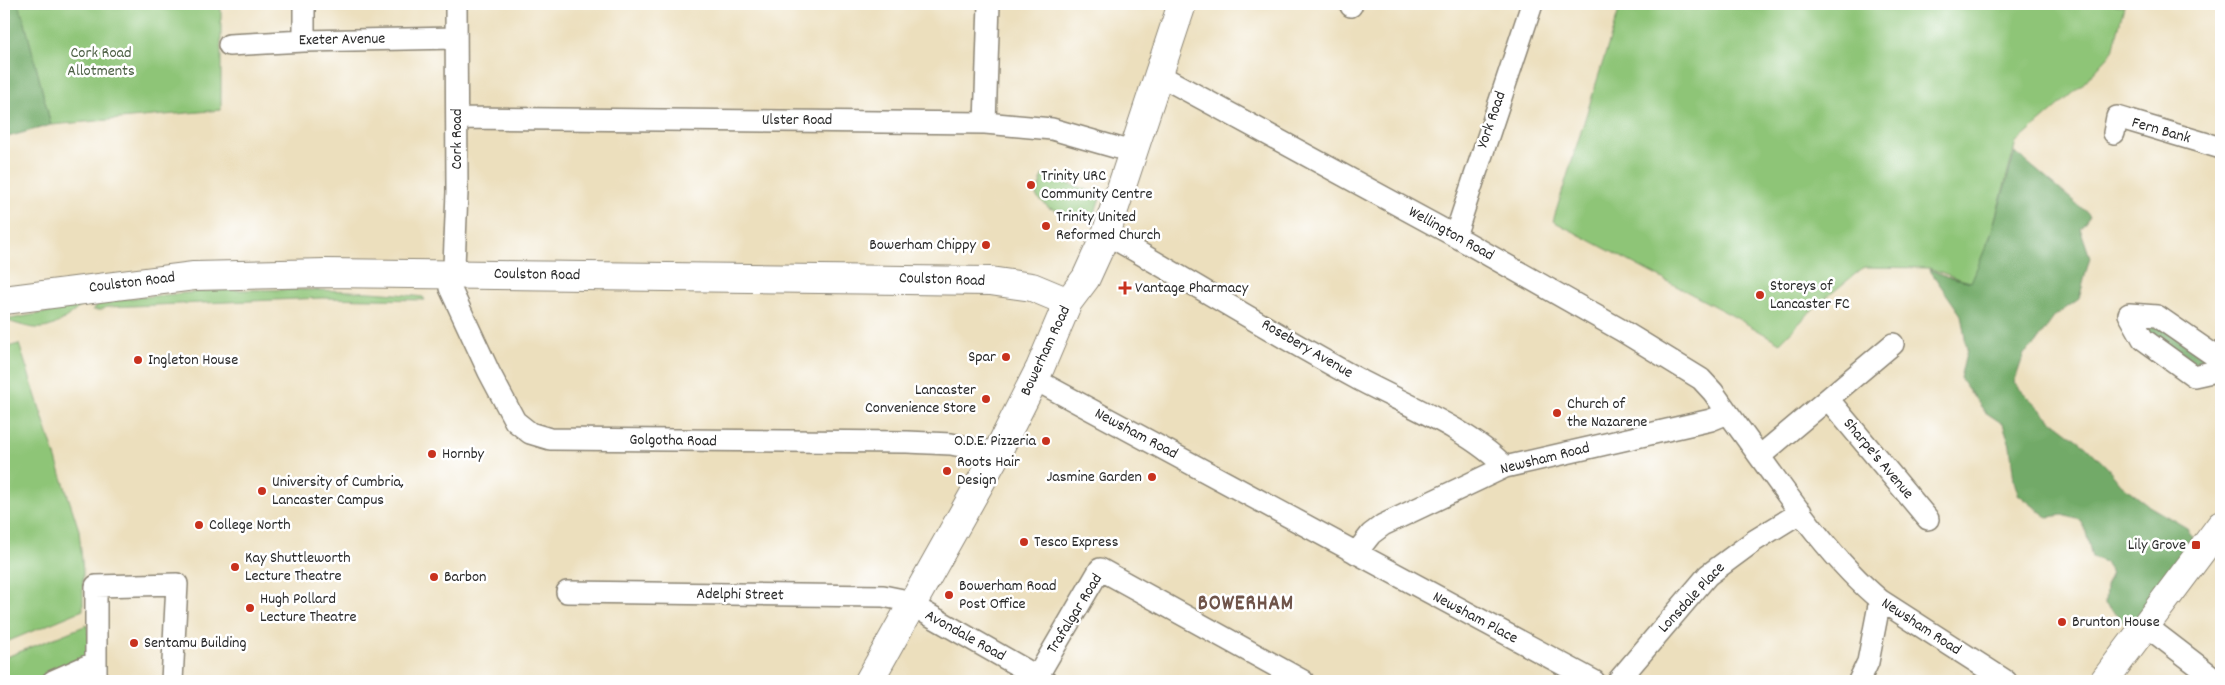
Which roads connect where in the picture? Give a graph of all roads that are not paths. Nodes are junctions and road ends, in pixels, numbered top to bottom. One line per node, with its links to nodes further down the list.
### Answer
1 (304, 4): 7 (street)
2 (456, 4): 6 (street, Cork Road)
3 (989, 4): 11 (street)
4 (1182, 4): 9 (street, Bowerham Road)
5 (1532, 4): 16 (street, York Road)
6 (456, 38): 7 (street, Exeter Avenue); 10 (street, Cork Road)
7 (304, 41): 8 (street, Exeter Avenue)
8 (228, 45)
9 (1159, 75): 14 (street, Bowerham Road); 16 (street, Wellington Road)
10 (458, 118): 11 (street, Ulster Road); 17 (street, Cork Road)
11 (985, 123): 14 (street, Ulster Road)
12 (2114, 133): 13 (street, Fern Bank)
13 (2221, 148)
14 (1132, 152): 15 (street, Bowerham Road)
15 (1106, 234): 19 (street, Bowerham Road); 26 (street, Rosebery Avenue)
16 (1455, 236): 23 (street, Wellington Road)
17 (452, 274): 18 (street, Coulston Road); 19 (street, Coulston Road); 24 (street, Golgotha Road)
18 (4, 300)
19 (1068, 302): 21 (street, Bowerham Road)
20 (1893, 344): 22 (street)
21 (1034, 379): 24 (street, Bowerham Road); 30 (street, Newsham Road)
22 (1828, 399): 25 (street); 28 (street, Sharpe's Avenue)
23 (1728, 413): 25 (street, Newsham Road); 26 (street, Newsham Road)
24 (997, 453): 33 (street, Bowerham Road)
25 (1760, 456): 27 (street, Newsham Road)
26 (1505, 467): 30 (street, Newsham Road)
27 (1801, 512): 32 (street, Newsham Road); 42 (street, Lonsdale Place)
28 (1928, 518)
29 (2221, 525): 34 (street)
30 (1356, 553): 41 (street, Newsham Place)
31 (567, 592): 33 (street, Adelphi Street)
32 (1880, 600): 43 (street); 44 (street, Newsham Road)
33 (911, 605): 36 (street, Avondale Road); 39 (street, Bowerham Road)
34 (2145, 626): 45 (street); 46 (street)
35 (96, 672): 37 (street); 38 (street)
36 (1041, 679): 40 (street, Trafalgar Road)
37 (53, 681)
38 (172, 681)
39 (869, 681)
40 (1303, 681)
41 (1594, 681)
42 (1618, 681)
43 (1859, 681)
44 (2006, 681)
45 (2104, 681)
46 (2218, 681)

